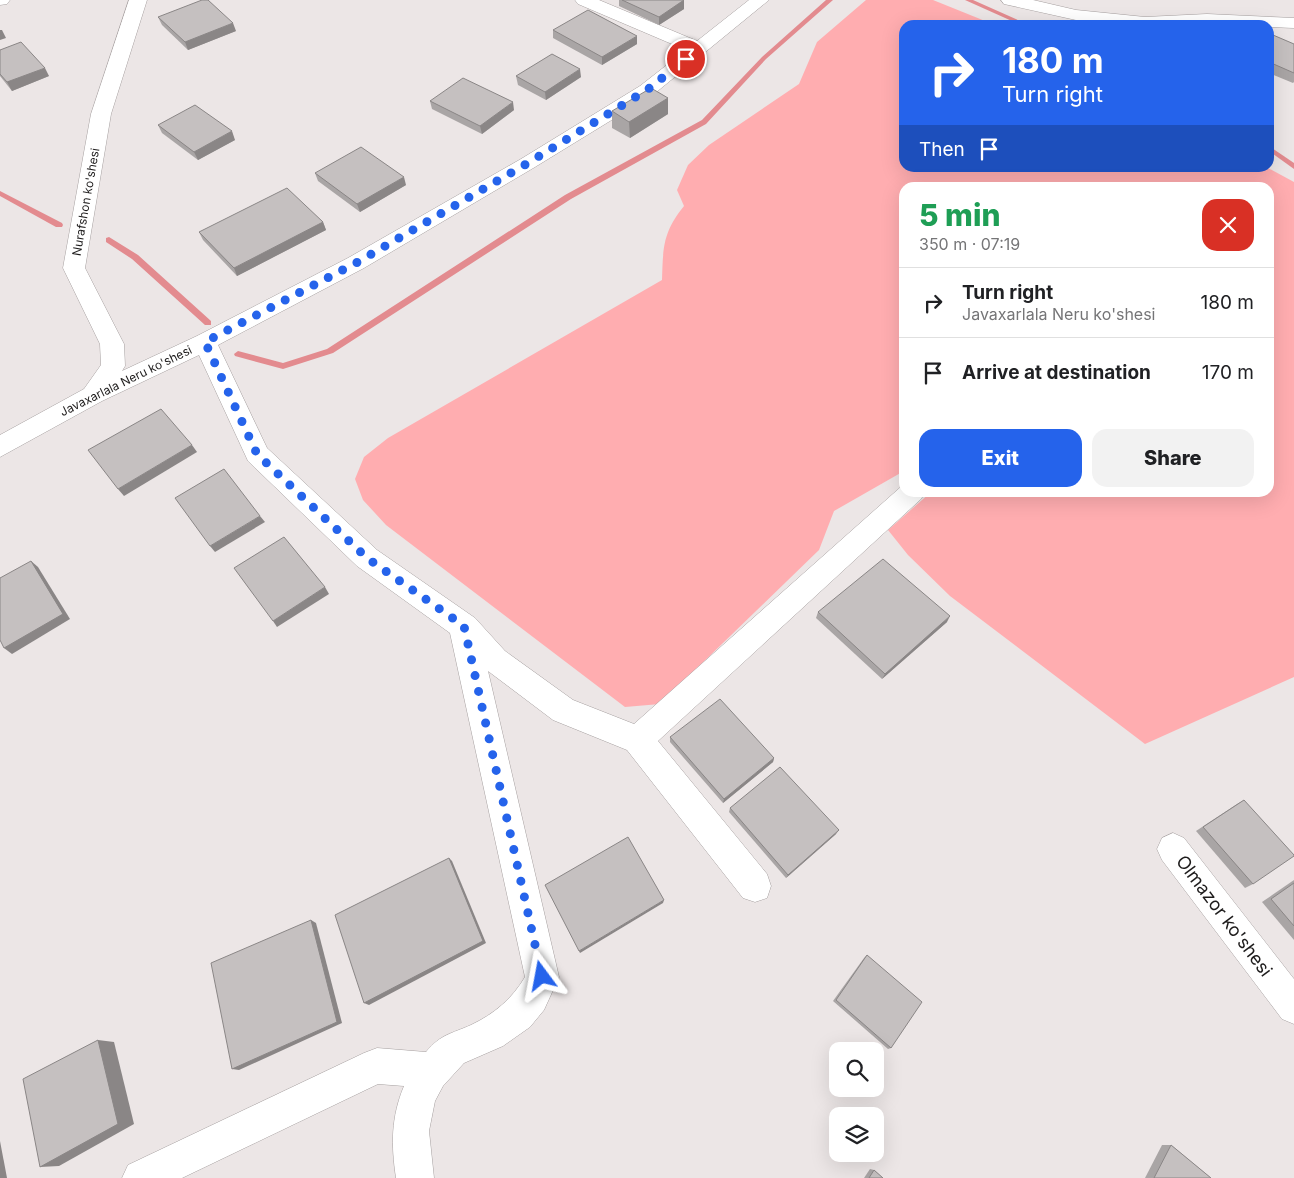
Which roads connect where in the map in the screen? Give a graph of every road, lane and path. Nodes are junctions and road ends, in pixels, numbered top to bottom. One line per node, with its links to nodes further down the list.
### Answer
1 (138, 0): 12 (street, Nurafshon ko'shesi)
2 (584, 0): 10 (street)
3 (760, 0): 10 (street, Javaxarlala Neru ko'shesi)
4 (1010, 0): 5 (street)
5 (1125, 20)
6 (1186, 20): 7 (street)
7 (1229, 20)
8 (1274, 22): 9 (street)
9 (1294, 23)
10 (698, 49): 11 (street, Javaxarlala Neru ko'shesi)
11 (205, 342): 12 (street, Javaxarlala Neru ko'shesi); 15 (street)
12 (93, 394): 13 (street, Javaxarlala Neru ko'shesi)
13 (0, 447)
14 (906, 497): 16 (street)
15 (464, 626): 16 (street); 20 (street)
16 (638, 740): 18 (street)
17 (1173, 849): 19 (street, Olmazor ko'shesi)
18 (755, 886)
19 (1294, 1007)
20 (432, 1070): 21 (street); 22 (street)
21 (141, 1178)
22 (415, 1178)

